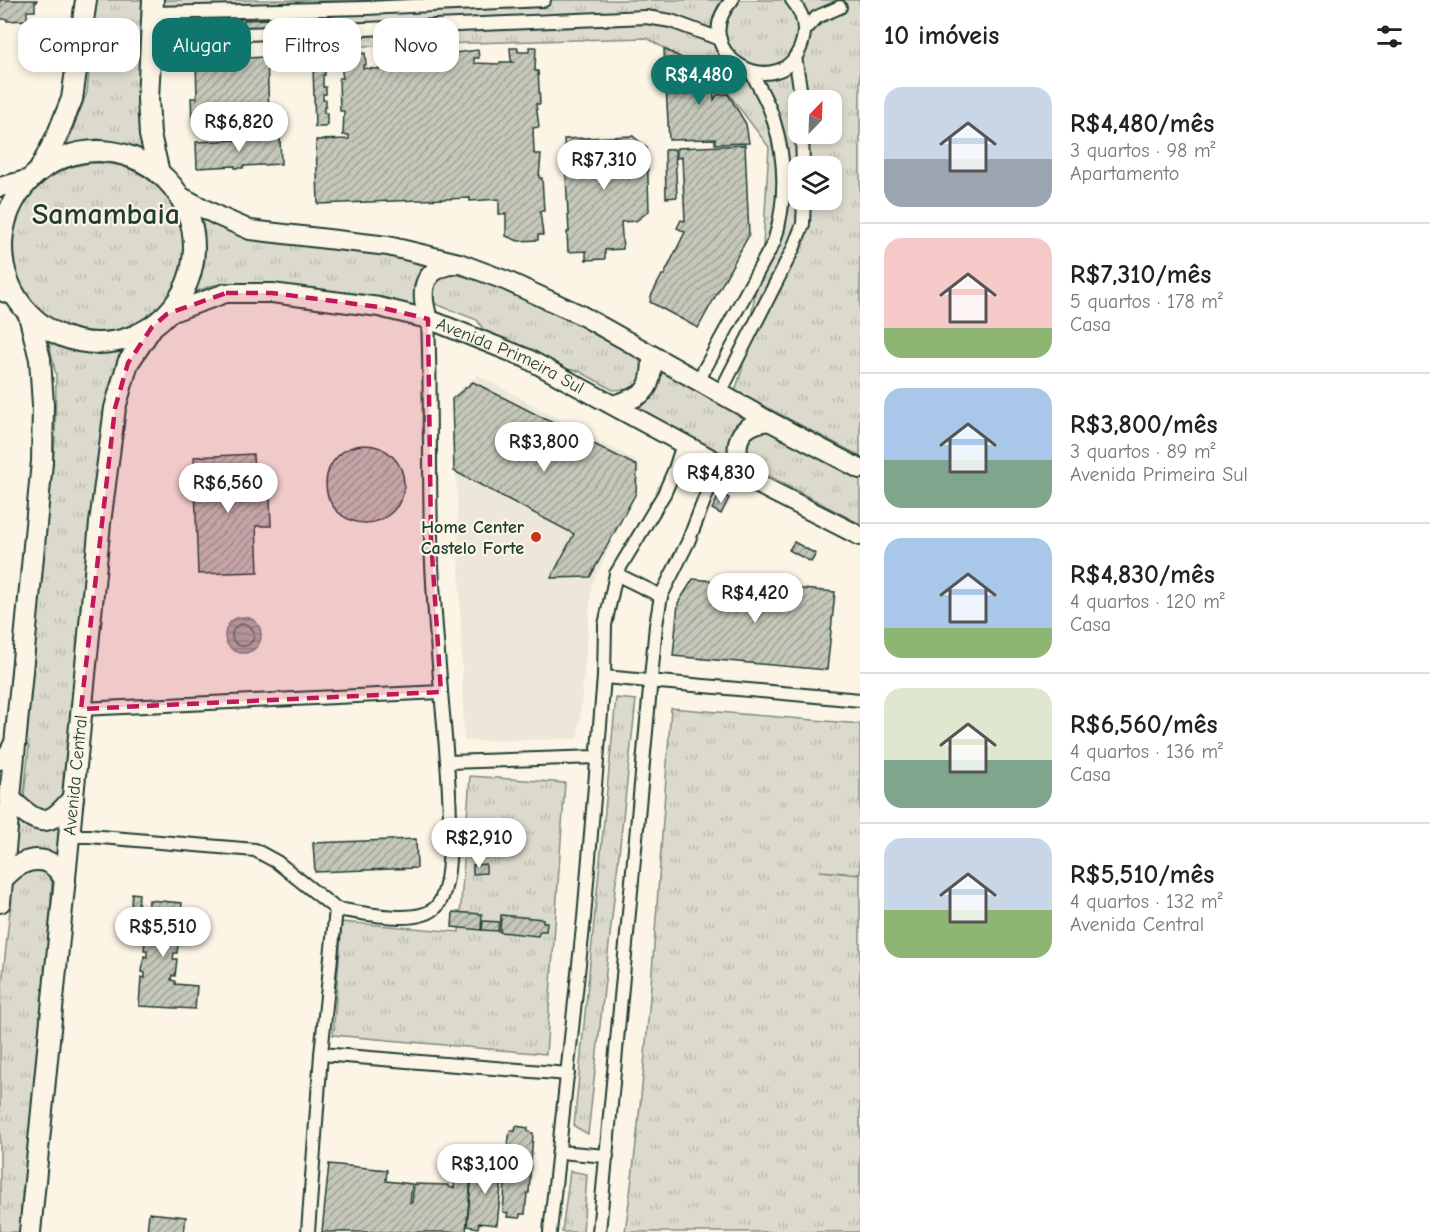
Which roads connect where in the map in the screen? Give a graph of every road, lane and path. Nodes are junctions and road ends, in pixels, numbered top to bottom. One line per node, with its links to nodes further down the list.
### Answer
1 (86, 0): 14 (main road)
2 (544, 0): 5 (street)
3 (732, 0): 9 (street)
4 (792, 0): 7 (street)
5 (153, 7): 8 (main road)
6 (840, 7): 7 (street)
7 (805, 30): 10 (street)
8 (151, 38): 9 (street); 13 (main road)
9 (720, 39): 11 (street)
10 (795, 57): 11 (street); 12 (street)
11 (751, 71): 25 (street)
12 (800, 90)
13 (159, 173): 14 (main road); 16 (main road)
14 (34, 175): 15 (main road); 19 (main road)
15 (0, 187)
16 (180, 196): 18 (main road); 20 (main road)
17 (804, 210): 26 (street)
18 (459, 263): 22 (main road); 24 (main road)
19 (7, 293): 21 (main road)
20 (167, 314): 22 (main road, Avenida Primeira Sul); 23 (main road)
21 (29, 315): 23 (main road); 41 (main road)
22 (428, 319): 27 (main road, Avenida Primeira Sul); 38 (street)
23 (152, 327): 40 (main road, Avenida Central)
24 (652, 355): 25 (main road); 27 (main road)
25 (698, 381): 26 (main road)
26 (720, 393): 28 (main road)
27 (613, 405): 29 (main road, Avenida Primeira Sul)
28 (769, 421): 31 (main road); 32 (main road)
29 (683, 444): 30 (main road, Avenida Primeira Sul); 34 (street)
30 (719, 462): 32 (main road, Avenida Primeira Sul); 35 (street)
31 (860, 469)
32 (748, 479): 33 (main road, Avenida Primeira Sul)
33 (860, 536)
34 (616, 574): 35 (street); 36 (street)
35 (661, 596): 37 (street)
36 (603, 677): 37 (street); 42 (street)
37 (651, 682): 39 (street); 55 (street)
38 (441, 692): 40 (street); 43 (street)
39 (860, 700)
40 (81, 709): 45 (main road, Avenida Central)
41 (18, 727): 44 (street); 46 (main road)
42 (597, 757): 43 (street); 53 (street)
43 (448, 762): 51 (street)
44 (0, 763)
45 (73, 798): 46 (main road); 47 (main road, Avenida Central)
46 (10, 799): 49 (main road)
47 (69, 836): 48 (main road, Avenida Central); 51 (street)
48 (65, 879): 49 (main road); 56 (main road, Avenida Central)
49 (2, 880): 50 (main road)
50 (0, 902)
51 (336, 909): 52 (street)
52 (321, 1054): 53 (street); 57 (street)
53 (568, 1074): 54 (street)
54 (559, 1152): 55 (street); 58 (street)
55 (607, 1156): 59 (street)
56 (30, 1232)
57 (308, 1232)
58 (550, 1232)
59 (598, 1232)

